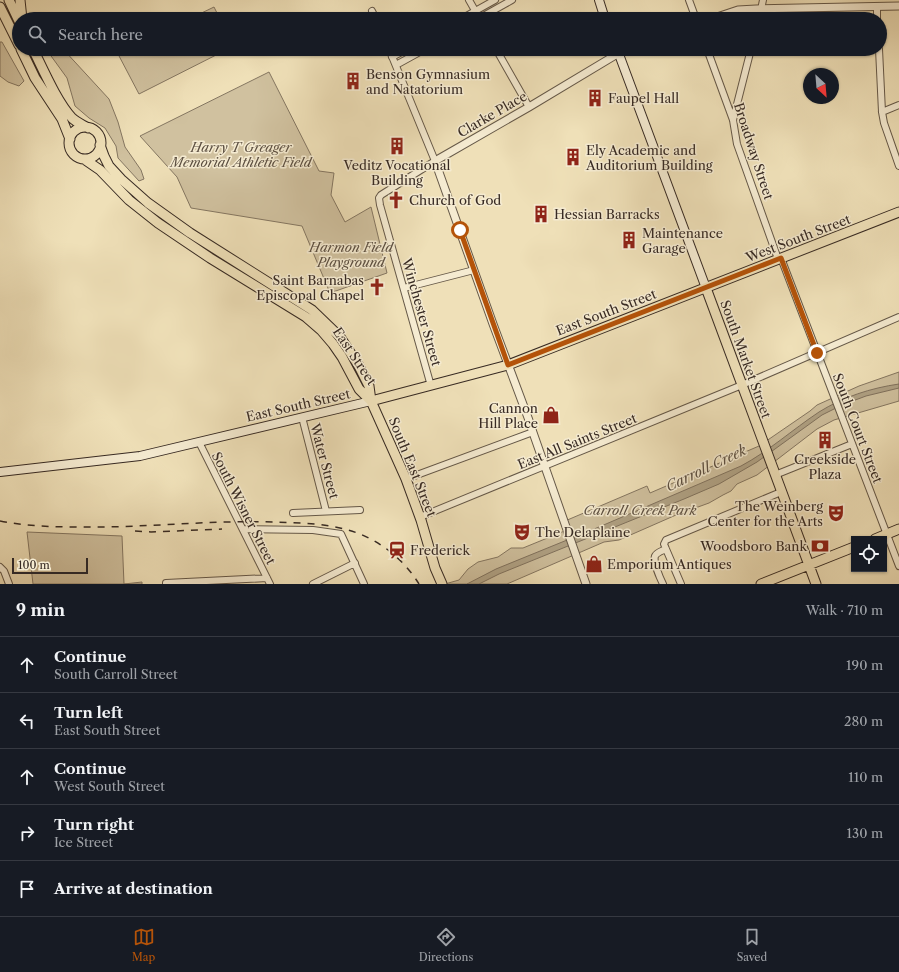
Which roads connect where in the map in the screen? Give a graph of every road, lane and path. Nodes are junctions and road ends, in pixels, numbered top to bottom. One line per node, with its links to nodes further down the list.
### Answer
1 (9, 0): 14 (main road)
2 (20, 0): 15 (main road)
3 (469, 0): 13 (street)
4 (495, 0): 13 (street)
5 (512, 0): 16 (street)
6 (599, 0): 17 (main road)
7 (689, 0): 18 (street)
8 (763, 0): 12 (street)
9 (877, 6): 10 (street); 12 (street); 21 (street)
10 (899, 6)
11 (0, 7): 23 (main road)
12 (761, 8): 19 (street); 20 (street)
13 (475, 11)
14 (15, 12)
15 (21, 12)
16 (491, 12)
17 (603, 12)
18 (693, 12)
19 (732, 12)
20 (760, 12)
21 (877, 12)
22 (0, 18): 24 (main road)
23 (12, 32)
24 (12, 33)
25 (24, 56): 41 (main road)
26 (36, 56): 40 (main road)
27 (412, 56): 35 (street)
28 (500, 56): 37 (street)
29 (610, 56): 37 (street, Clarke Place)
30 (620, 56): 51 (main road, South Market Street)
31 (710, 56): 39 (street, Broadway Street)
32 (750, 56): 39 (street)
33 (879, 56): 38 (street)
34 (392, 57): 35 (street)
35 (396, 65): 44 (street)
36 (899, 105): 38 (street)
37 (529, 107): 44 (street, Clarke Place)
38 (882, 112): 45 (street)
39 (733, 120): 48 (street, Broadway Street)
40 (88, 128): 41 (main road); 42 (main road)
41 (70, 139): 43 (main road)
42 (100, 145): 43 (main road); 57 (main road, East Street)
43 (84, 159): 57 (main road, East Street)
44 (436, 161): 46 (street, Clarke Place); 49 (street)
45 (899, 166)
46 (379, 198): 50 (street, Winchester Street)
47 (899, 212): 48 (main road, West South Street)
48 (780, 259): 51 (main road, West South Street); 53 (street, Broadway Street)
49 (474, 270): 50 (street); 54 (street)
50 (404, 288): 56 (street, Winchester Street)
51 (706, 288): 54 (main road, East South Street); 55 (main road, South Market Street)
52 (899, 317): 53 (street, East All Saints Street)
53 (817, 353): 55 (street, East All Saints Street); 61 (street, South Court Street)
54 (508, 365): 56 (main road, East South Street); 59 (street)
55 (742, 385): 62 (street, East All Saints Street); 64 (main road, South Market Street)
56 (431, 386): 57 (main road, East South Street)
57 (371, 401): 58 (main road, East South Street); 65 (main road, South East Street)
58 (302, 417): 60 (main road, East South Street); 68 (street, Water Street)
59 (533, 432): 62 (street); 65 (street)
60 (199, 442): 63 (main road, East South Street); 71 (street, South Wisner Street)
61 (852, 444): 64 (street); 73 (street, South Court Street)
62 (545, 467): 70 (street, East All Saints Street); 90 (street)
63 (0, 472)
64 (775, 475): 66 (main road, South Market Street)
65 (406, 479): 70 (main road, South East Street)
66 (781, 492): 76 (street); 78 (main road, South Market Street)
67 (360, 510): 68 (street)
68 (326, 511): 69 (street)
69 (292, 513)
70 (420, 517): 81 (main road, South East Street)
71 (243, 529): 77 (street); 82 (street, South Wisner Street)
72 (899, 529): 73 (main road)
73 (887, 534): 74 (main road); 79 (street, South Court Street)
74 (882, 536)
75 (851, 548): 78 (main road)
76 (666, 549): 91 (street); 92 (street)
77 (355, 563): 86 (street); 87 (street)
78 (809, 565): 93 (main road); 94 (main road, South Market Street)
79 (899, 566)
80 (0, 567): 83 (street)
81 (434, 568): 88 (main road, South East Street); 89 (main road, South East Street)
82 (267, 578): 84 (street); 85 (street, South Wisner Street)
83 (9, 584)
84 (166, 584)
85 (270, 584)
86 (313, 584)
87 (364, 584)
88 (436, 584)
89 (442, 584)
90 (586, 584)
91 (662, 584)
92 (681, 584)
93 (761, 584)
94 (816, 584)

